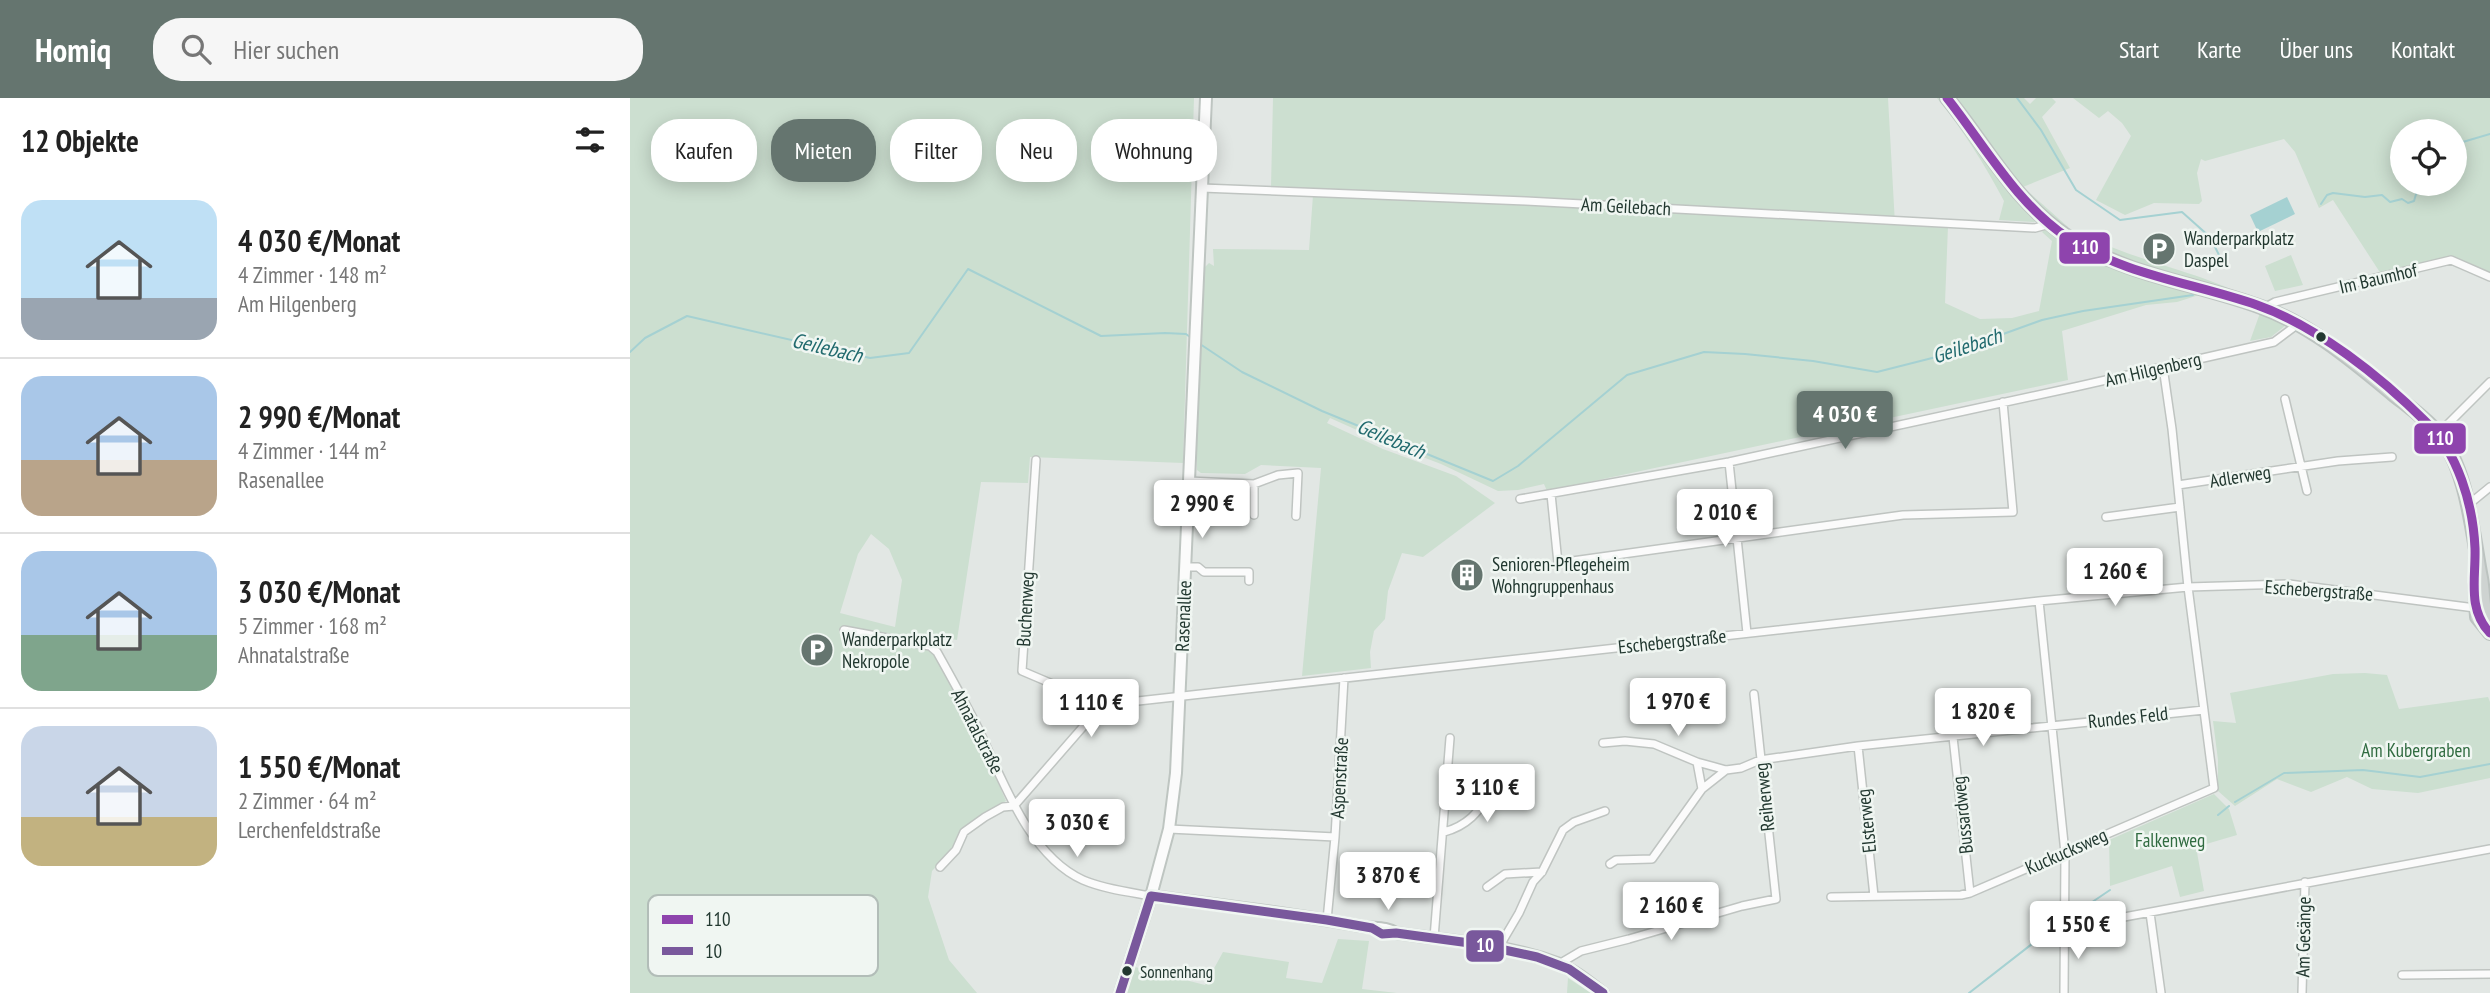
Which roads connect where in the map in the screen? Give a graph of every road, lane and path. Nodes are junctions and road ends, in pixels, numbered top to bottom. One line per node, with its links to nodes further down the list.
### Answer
1 (1206, 98): 3 (main road, Rasenallee)
2 (1947, 98): 4 (main road)
3 (1202, 188): 4 (street, Am Geilebach); 17 (main road, Rasenallee)
4 (2050, 224): 6 (main road)
5 (2490, 277): 6 (street, Im Baumhof)
6 (2264, 308): 7 (main road)
7 (2298, 324): 8 (street, Am Hilgenberg); 12 (main road)
8 (2163, 367): 11 (street, Am Hilgenberg); 20 (street)
9 (2490, 382): 12 (street)
10 (2285, 399): 16 (street)
11 (2003, 402): 15 (street, Am Hilgenberg); 31 (street)
12 (2438, 434): 25 (main road)
13 (2392, 457): 16 (street, Adlerweg)
14 (1036, 460): 44 (street, Buchenweg)
15 (1729, 462): 23 (street, Am Hilgenberg); 31 (street)
16 (2302, 466): 20 (street, Adlerweg); 22 (street)
17 (1189, 481): 18 (street); 32 (main road, Rasenallee)
18 (1206, 482): 19 (street); 27 (street)
19 (1254, 484): 28 (street); 29 (street)
20 (2178, 485): 26 (street)
21 (2490, 487): 25 (street)
22 (2307, 491)
23 (1551, 494): 24 (street, Am Hilgenberg); 31 (street)
24 (1520, 499)
25 (2468, 505): 36 (main road)
26 (2180, 507): 30 (street); 34 (street)
27 (1205, 510)
28 (1254, 515)
29 (1296, 516)
30 (2106, 517)
31 (1738, 538): 39 (street)
32 (1185, 567): 33 (street, Rasenallee); 43 (main road, Rasenallee)
33 (1250, 581)
34 (2188, 587): 35 (street, Eschebergstraße); 36 (street, Eschebergstraße); 45 (street)
35 (2039, 601): 39 (street, Eschebergstraße); 46 (street)
36 (2479, 607): 37 (main road); 40 (main road)
37 (2490, 624)
38 (844, 630): 56 (street, Ahnatalstraße)
39 (1748, 633): 41 (street, Eschebergstraße)
40 (2490, 633)
41 (1344, 678): 43 (street, Eschebergstraße); 60 (street, Aspenstraße)
42 (1754, 694): 51 (street, Reiherweg)
43 (1181, 696): 44 (street, Eschebergstraße); 58 (main road, Rasenallee)
44 (1102, 705): 56 (street)
45 (2204, 710): 46 (street, Rundes Feld); 62 (street, Kuckucksweg)
46 (2051, 725): 47 (street, Rundes Feld); 62 (street)
47 (1953, 737): 50 (street, Rundes Feld); 68 (street, Bussardweg)
48 (1450, 738): 59 (street)
49 (1603, 743): 52 (street)
50 (1858, 746): 51 (street, Rundes Feld); 70 (street, Elsterweg)
51 (1760, 760): 53 (street, Rundes Feld); 77 (street, Reiherweg)
52 (1697, 762): 53 (street); 55 (street)
53 (1726, 769): 55 (street)
54 (1503, 777): 59 (street)
55 (1702, 789): 63 (street)
56 (1014, 806): 64 (street); 69 (street, Ahnatalstraße)
57 (1605, 811): 65 (street)
58 (1169, 829): 60 (street); 69 (main road, Rasenallee)
59 (1444, 832): 75 (street)
60 (1335, 837): 73 (street, Aspenstraße)
61 (2490, 849): 66 (street)
62 (2064, 853): 68 (street, Kuckucksweg); 74 (street)
63 (1610, 864)
64 (940, 867)
65 (1542, 872): 67 (street); 76 (street)
66 (2305, 882): 72 (street); 84 (street, Am Gesänge)
67 (1487, 887)
68 (1970, 893): 70 (street, Kuckucksweg)
69 (1151, 896): 73 (main road, Ahnatalstraße); 80 (main road, Rasenallee)
70 (1874, 896): 71 (street, Kuckucksweg)
71 (1830, 897)
72 (2150, 913): 74 (street); 83 (street)
73 (1327, 920): 75 (main road, Ahnatalstraße)
74 (2065, 928): 82 (street)
75 (1434, 938): 76 (main road, Ahnatalstraße)
76 (1499, 947): 77 (main road, Ahnatalstraße)
77 (1559, 964): 81 (main road, Ahnatalstraße)
78 (2490, 974): 79 (street)
79 (2402, 975)
80 (1120, 993)
81 (1603, 993)
82 (2064, 993)
83 (2161, 993)
84 (2302, 993)

